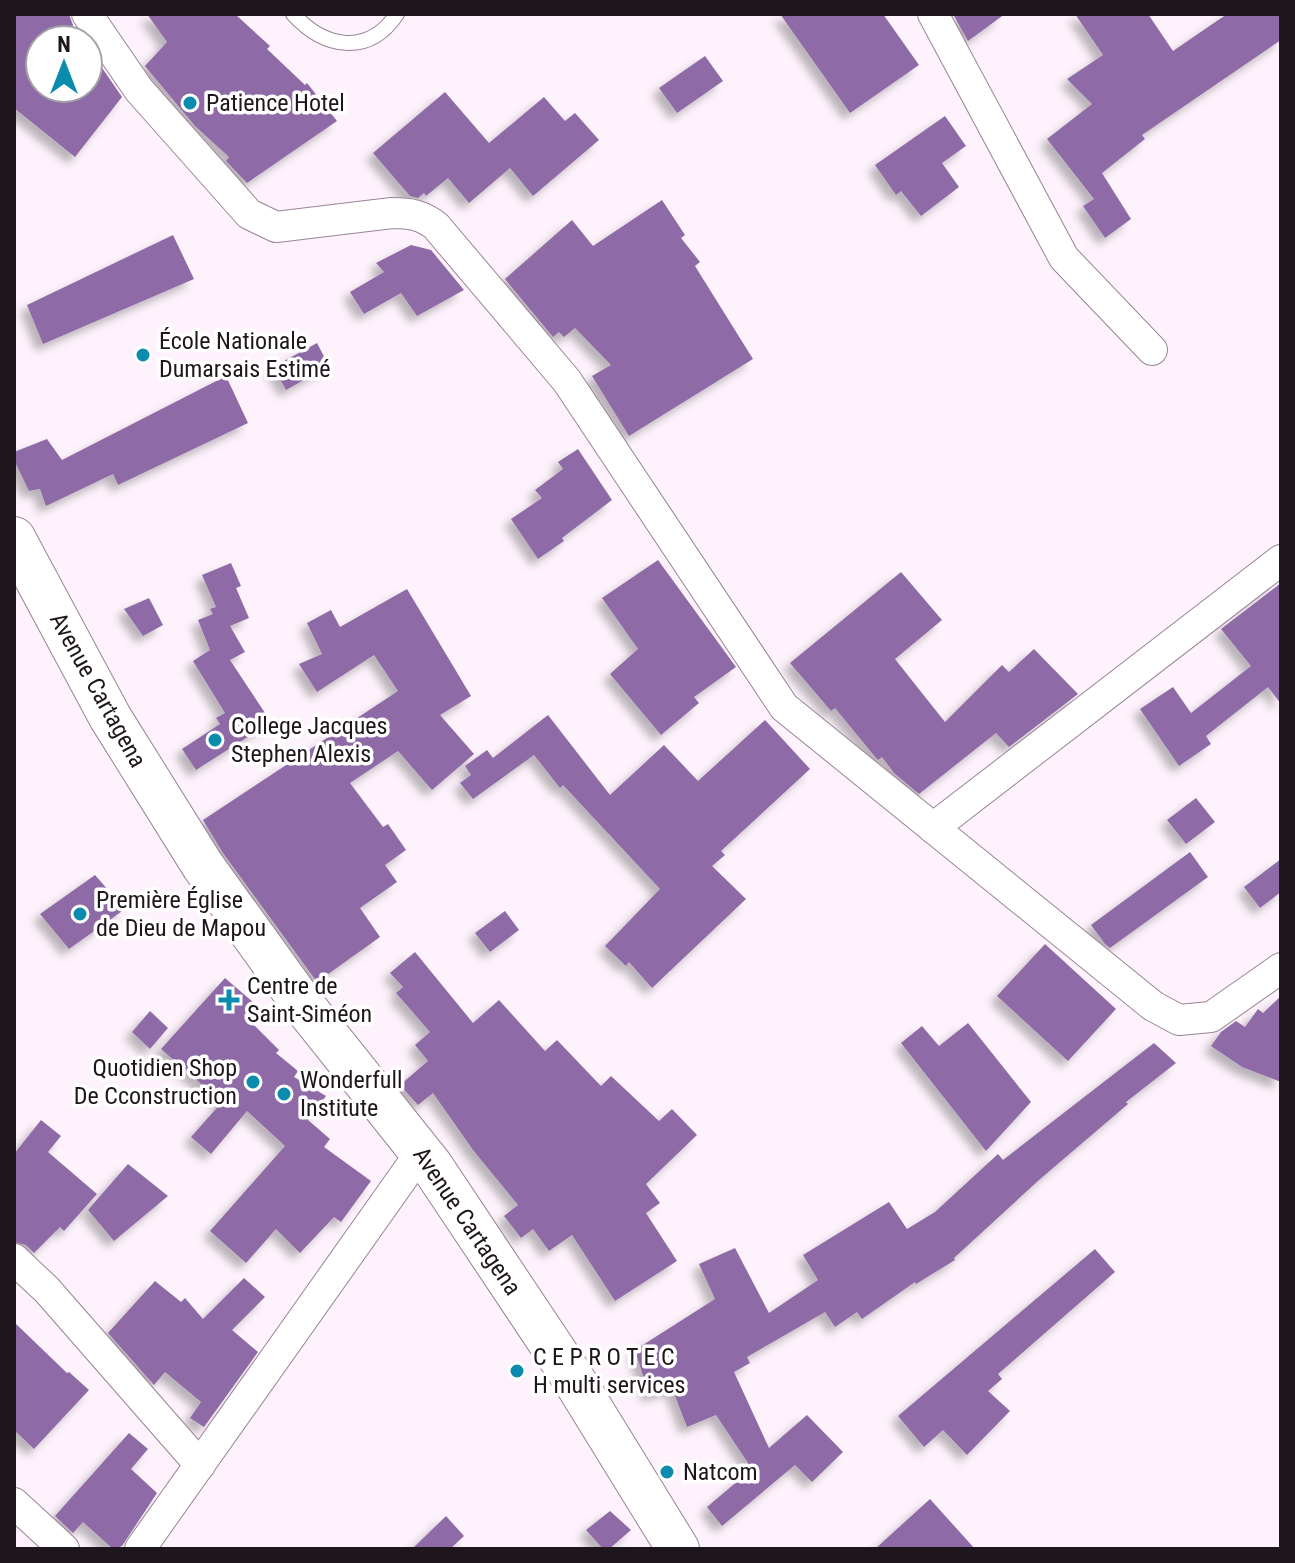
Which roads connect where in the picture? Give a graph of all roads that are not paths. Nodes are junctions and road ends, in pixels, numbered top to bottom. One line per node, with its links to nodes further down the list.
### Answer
1 (87, 14): 8 (street)
2 (293, 14): 3 (lane)
3 (397, 14)
4 (933, 14): 5 (street)
5 (1152, 350)
6 (14, 538): 10 (street, Avenue Cartagena)
7 (1281, 560): 8 (street)
8 (933, 828): 9 (street)
9 (1281, 968)
10 (421, 1152): 12 (street); 16 (street, Avenue Cartagena)
11 (14, 1259): 12 (street)
12 (200, 1465): 15 (street)
13 (14, 1503): 14 (street)
14 (64, 1549)
15 (140, 1549)
16 (678, 1549)

